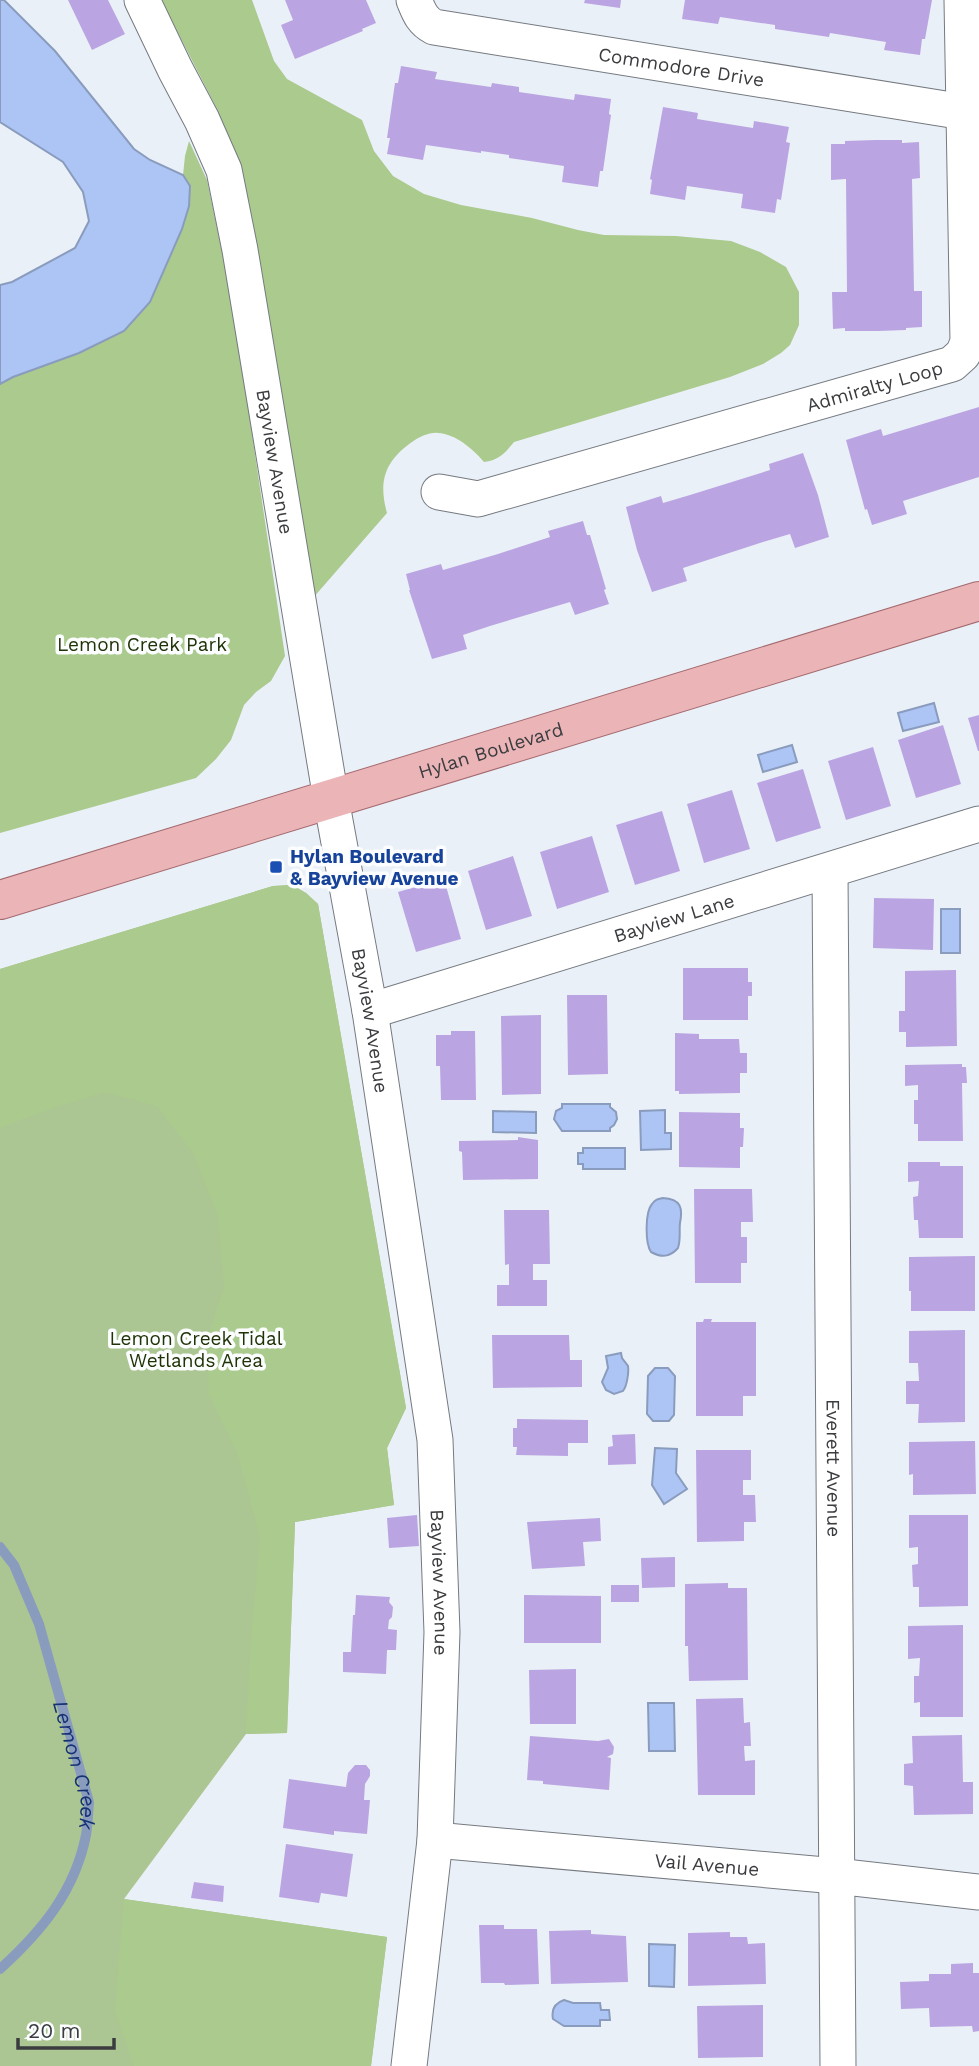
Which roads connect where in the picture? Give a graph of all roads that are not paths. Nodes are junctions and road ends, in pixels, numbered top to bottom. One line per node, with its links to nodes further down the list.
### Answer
1 (142, 0): 7 (street, Bayview Avenue)
2 (414, 0): 4 (street, Commodore Drive)
3 (962, 0): 4 (street, Admiralty Loop)
4 (964, 112): 5 (street, Admiralty Loop)
5 (439, 492)
6 (979, 601): 7 (main road, Hylan Boulevard)
7 (331, 799): 10 (main road, Hylan Boulevard); 11 (street, Bayview Avenue)
8 (979, 824): 9 (street, Bayview Lane)
9 (830, 871): 11 (street, Bayview Lane); 13 (street, Everett Avenue)
10 (0, 900)
11 (370, 1011): 12 (street, Bayview Avenue)
12 (435, 1840): 13 (street, Vail Avenue); 15 (street, Bayview Avenue)
13 (836, 1876): 14 (street, Vail Avenue); 16 (street, Everett Avenue)
14 (979, 1892)
15 (409, 2066)
16 (838, 2066)

